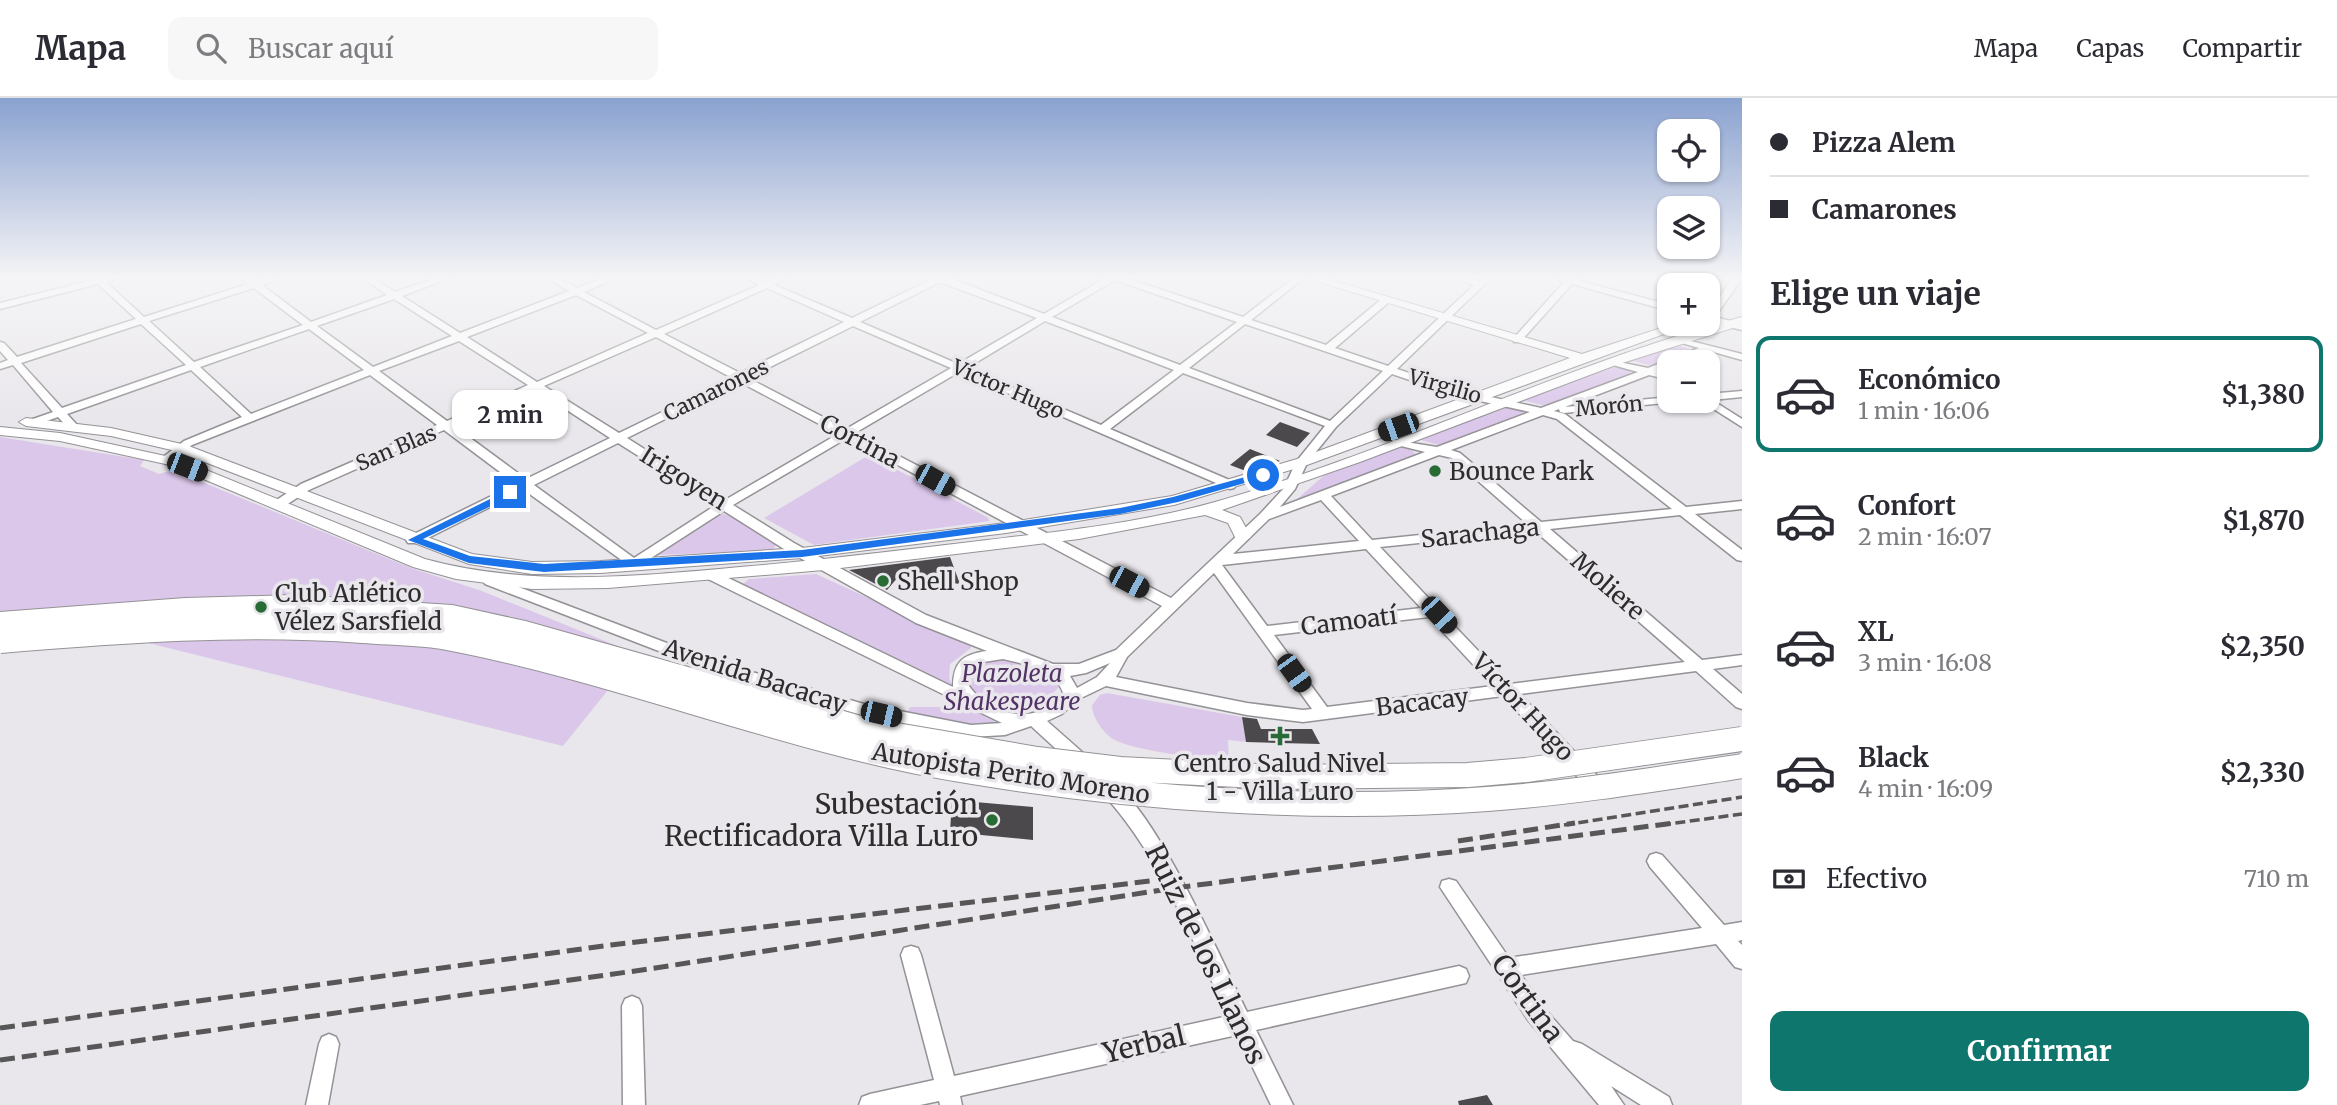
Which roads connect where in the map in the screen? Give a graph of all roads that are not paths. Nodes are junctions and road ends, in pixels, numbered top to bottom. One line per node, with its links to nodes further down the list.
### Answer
1 (131, 324): 31 (street)
2 (144, 324): 34 (street)
3 (313, 324): 19 (street)
4 (439, 324): 22 (street, Irigoyen)
5 (494, 324): 22 (street)
6 (637, 324): 20 (street, Cortina)
7 (678, 324): 20 (street, San Blas)
8 (849, 324): 42 (street, Camarones)
9 (858, 324): 35 (street, Víctor Hugo)
10 (1036, 324): 35 (street)
11 (1058, 324): 38 (street)
12 (1240, 324): 38 (street)
13 (1253, 324): 27 (street, Virgilio)
14 (1357, 324): 27 (street)
15 (1439, 324): 36 (street)
16 (1465, 324): 24 (main road)
17 (1531, 324): 24 (street)
18 (1738, 324): 23 (main road)
19 (310, 325): 34 (street); 39 (street)
20 (656, 334): 42 (street, Cortina); 43 (street, San Blas)
21 (1657, 334): 30 (main road)
22 (460, 337): 39 (street); 43 (street, Irigoyen)
23 (1678, 339): 26 (street); 32 (main road)
24 (1517, 340): 30 (main road)
25 (0, 345): 31 (street)
26 (1709, 348): 28 (street); 29 (street)
27 (1328, 349): 36 (street, Virgilio)
28 (1704, 350)
29 (1742, 357)
30 (1583, 358): 32 (main road); 46 (main road)
31 (13, 361): 33 (street); 50 (street)
32 (1613, 362): 40 (street); 47 (main road)
33 (0, 366)
34 (193, 366): 50 (street); 52 (street)
35 (960, 368): 59 (street, Víctor Hugo); 61 (street)
36 (1390, 369): 46 (street, Virgilio); 57 (street)
37 (1657, 369): 40 (street)
38 (1181, 370): 57 (street); 59 (street)
39 (372, 371): 52 (street); 56 (street)
40 (1651, 371): 41 (street); 51 (street)
41 (1657, 373)
42 (740, 378): 61 (street, Cortina); 62 (street, Camarones)
43 (536, 385): 56 (street, San Blas); 62 (street, Irigoyen)
44 (1742, 394): 45 (street)
45 (1720, 397)
46 (1477, 398): 47 (street, Virgilio); 67 (main road)
47 (1505, 402): 51 (street, Virgilio); 63 (main road)
48 (1657, 402): 51 (street, Morón)
49 (1720, 408): 55 (street)
50 (60, 412): 54 (street); 58 (street)
51 (1548, 412): 65 (street); 77 (street, Virgilio)
52 (249, 418): 64 (street)
53 (0, 420): 54 (main road)
54 (34, 422): 58 (main road)
55 (1742, 424)
56 (448, 425): 69 (street); 71 (street, San Blas)
57 (1332, 425): 67 (street)
58 (73, 427): 64 (main road)
59 (1103, 429): 70 (street, Víctor Hugo)
60 (0, 431): 66 (main road)
61 (848, 435): 74 (street); 79 (street, Cortina)
62 (620, 438): 69 (street, Camarones); 74 (street, Irigoyen)
63 (1396, 442): 65 (street, Moliere); 68 (main road)
64 (181, 448): 66 (street); 71 (main road)
65 (1446, 450): 72 (street); 80 (street, Moliere)
66 (166, 460): 73 (main road)
67 (1302, 462): 68 (street); 70 (main road)
68 (1294, 480): 76 (main road); 78 (street)
69 (526, 484): 83 (street, Camarones); 89 (street)
70 (1230, 485): 79 (main road)
71 (297, 492): 73 (street, San Blas); 83 (main road)
72 (1324, 496): 78 (street); 84 (street, Víctor Hugo)
73 (279, 504): 91 (main road)
74 (726, 505): 85 (street, Irigoyen); 89 (street)
75 (1742, 505): 77 (street, Sarachaga)
76 (1203, 510): 81 (main road); 82 (main road)
77 (1683, 511): 80 (street, Sarachaga); 86 (street, Virgilio)
78 (1265, 516): 81 (street)
79 (1020, 526): 82 (street, Cortina); 85 (main road)
80 (1539, 527): 84 (street, Sarachaga); 100 (street, Moliere)
81 (1243, 537): 87 (street)
82 (1045, 538): 88 (main road); 92 (street, Cortina)
83 (413, 540): 89 (main road)
84 (1371, 544): 87 (street, Sarachaga); 93 (street, Víctor Hugo)
85 (802, 553): 88 (street, Irigoyen); 89 (main road)
86 (1742, 557)
87 (1216, 562): 92 (street); 95 (street)
88 (824, 566): 90 (main road); 98 (street, Irigoyen)
89 (634, 572): 90 (main road); 91 (main road)
90 (711, 575): 106 (street)
91 (491, 581): 108 (street, Avenida Bacacay)
92 (1170, 604): 97 (street)
93 (1435, 611): 95 (street, Camoatí); 103 (street, Víctor Hugo)
94 (0, 624): 109 (highway, Autopista Perito Moreno, bridge)
95 (1264, 631): 107 (street)
96 (0, 641): 110 (highway, Autopista Perito Moreno, bridge)
97 (1121, 654): 101 (street); 102 (street)
98 (1015, 656): 101 (street, Irigoyen); 106 (street)
99 (1742, 660): 100 (street, Bacacay)
100 (1699, 666): 103 (street, Bacacay); 105 (street, Moliere)
101 (1048, 668): 104 (street)
102 (1103, 680): 104 (street, Avenida Bacacay); 107 (street, Bacacay)
103 (1510, 692): 107 (street, Bacacay); 111 (street, Víctor Hugo)
104 (1072, 695): 108 (street, Avenida Bacacay)
105 (1742, 703)
106 (982, 708): 108 (street)
107 (1324, 714)
108 (1030, 720): 121 (street, Ruiz de los Llanos)
109 (1742, 739)
110 (1742, 766)
111 (1606, 796)
112 (1656, 861): 115 (street)
113 (1449, 887): 118 (street, Cortina)
114 (1742, 931): 115 (street)
115 (1720, 935): 117 (street); 118 (street)
116 (911, 955): 124 (street)
117 (1742, 960)
118 (1506, 968): 123 (street, Cortina)
119 (1459, 976): 121 (street, Yerbal)
120 (632, 1006): 126 (street)
121 (1240, 1022): 124 (street, Yerbal); 128 (street, Ruiz de los Llanos)
122 (330, 1045): 125 (street)
123 (1607, 1082): 129 (street); 130 (street)
124 (949, 1096): 127 (street, Yerbal)
125 (317, 1105)
126 (634, 1105)
127 (870, 1105)
128 (1282, 1105)
129 (1613, 1105)
130 (1661, 1105)

